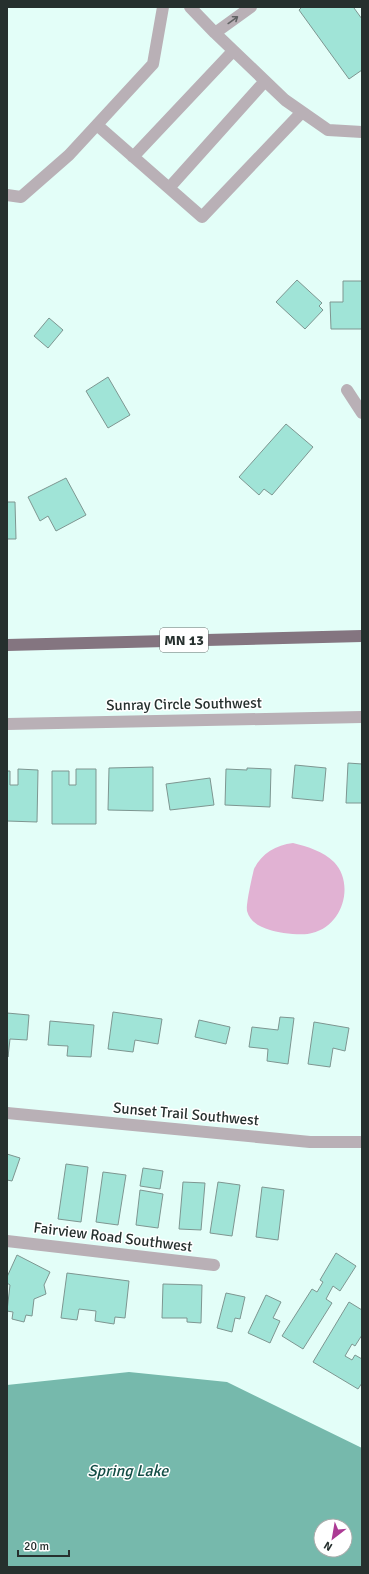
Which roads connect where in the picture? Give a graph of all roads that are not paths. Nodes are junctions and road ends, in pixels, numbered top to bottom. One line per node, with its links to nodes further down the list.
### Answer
1 (163, 7): 8 (street)
2 (190, 7): 4 (street)
3 (251, 7): 4 (street, one-way to 3)
4 (215, 33): 5 (street)
5 (233, 51): 6 (street); 10 (street)
6 (264, 81): 7 (street); 11 (street)
7 (302, 112): 9 (street); 11 (street)
8 (97, 125): 10 (street); 12 (street)
9 (362, 132)
10 (133, 157): 11 (street)
11 (168, 188)
12 (7, 196)
13 (347, 390): 14 (street)
14 (362, 413)
15 (362, 636): 16 (main road, MN 13)
16 (7, 645)
17 (362, 717): 18 (street, Sunray Circle Southwest)
18 (7, 724)
19 (7, 1113): 20 (street, Sunset Trail Southwest)
20 (362, 1142)
21 (7, 1241): 22 (street, Fairview Road Southwest)
22 (214, 1264)

